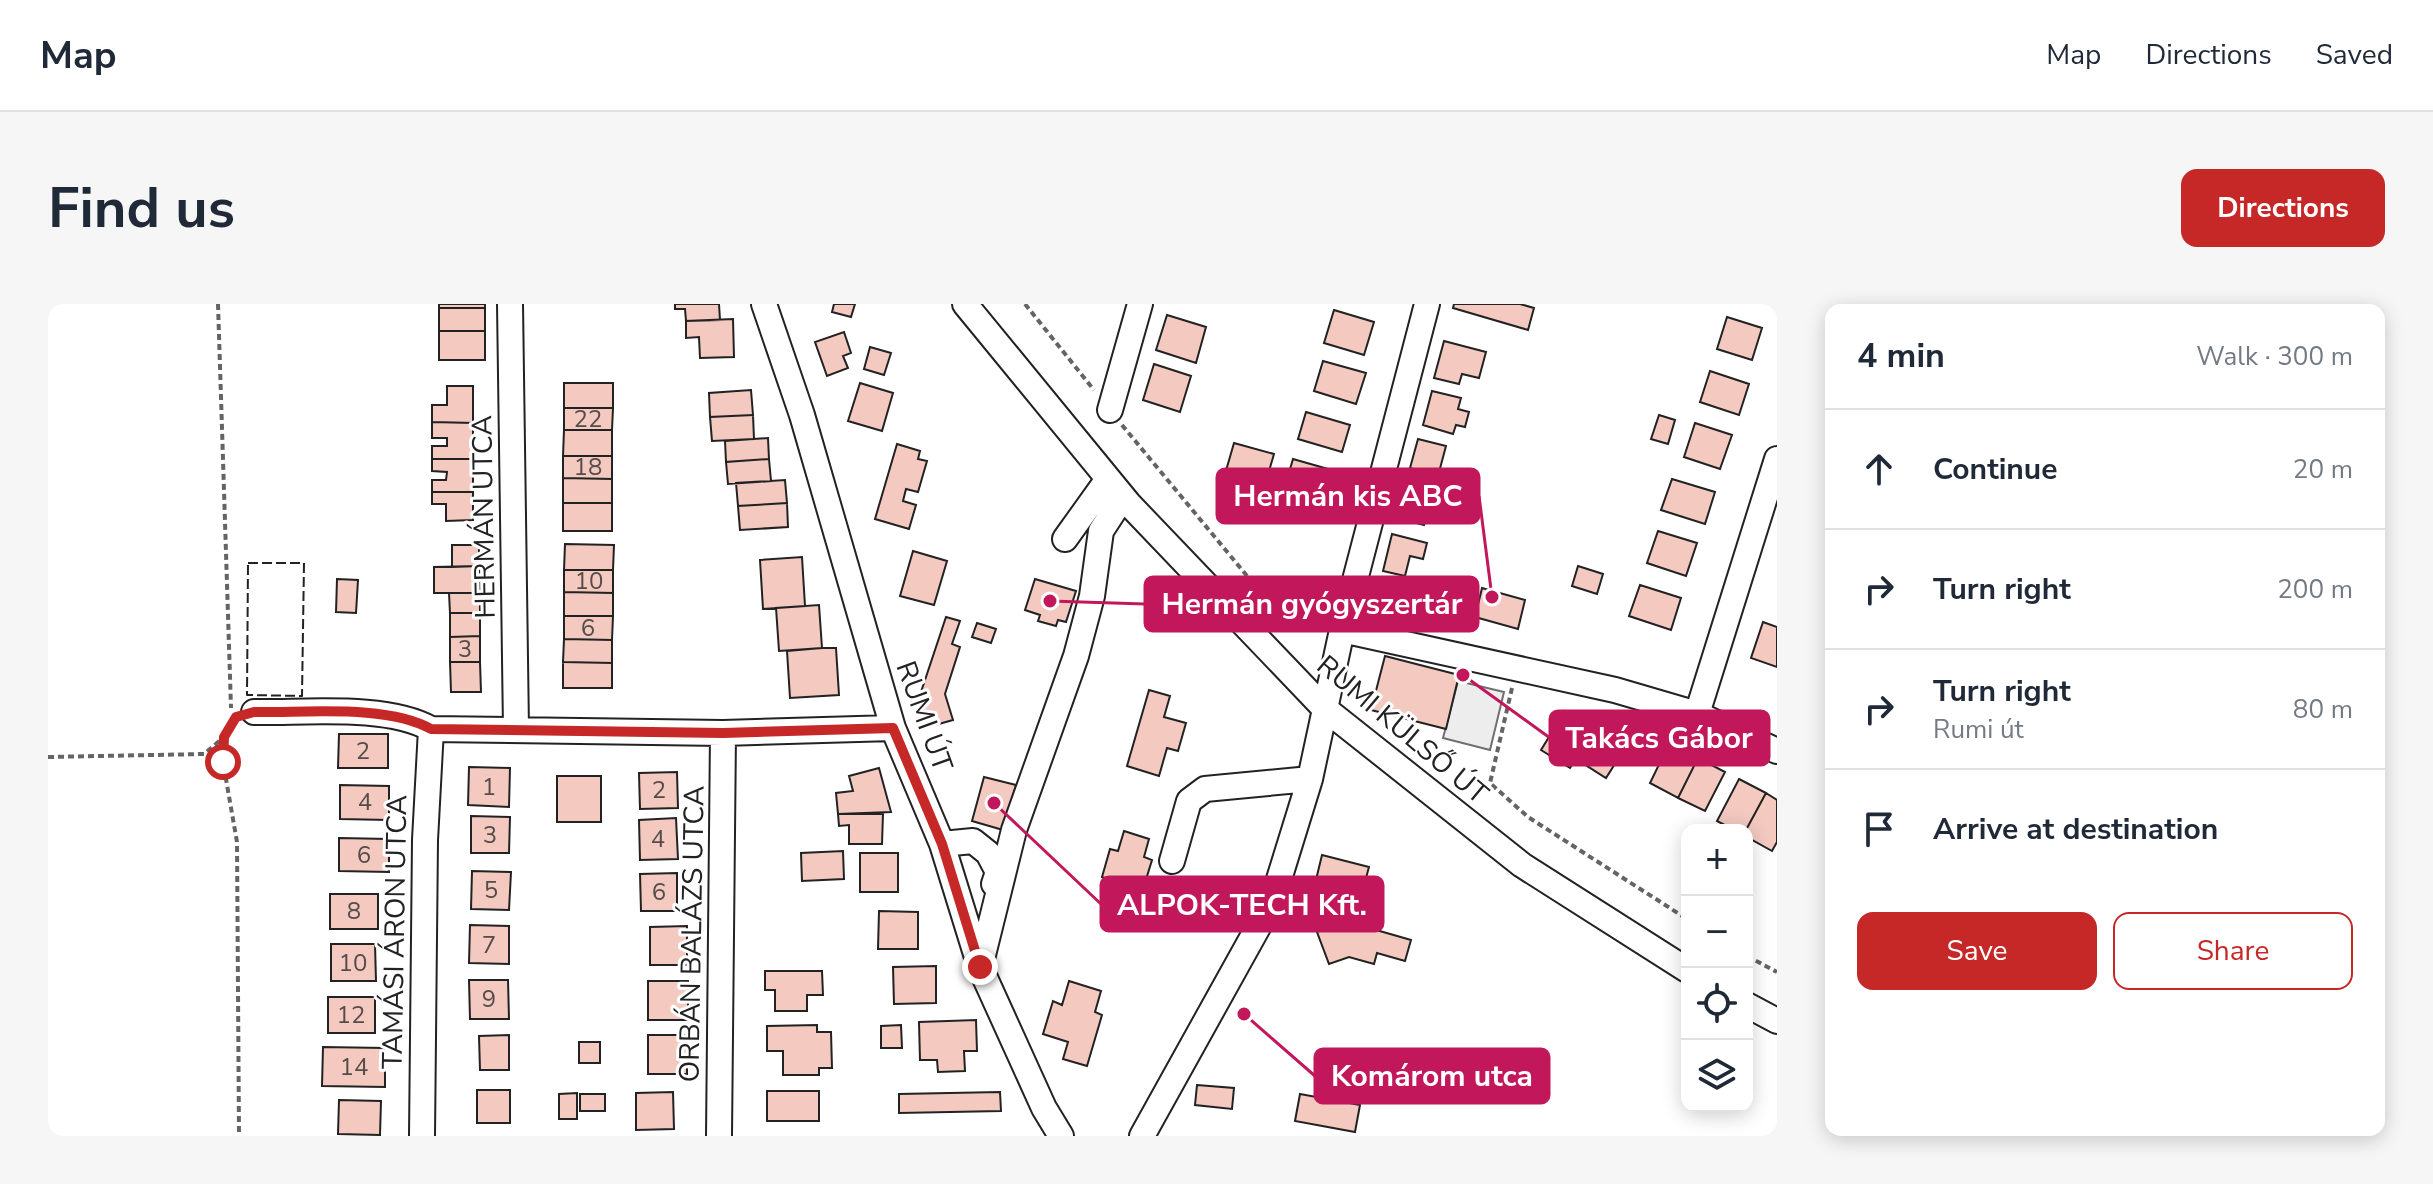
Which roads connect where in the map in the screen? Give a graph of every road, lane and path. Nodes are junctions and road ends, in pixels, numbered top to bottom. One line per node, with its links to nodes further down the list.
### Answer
1 (218, 304): 16 (path)
2 (510, 304): 19 (street, HERMÁN UTCA)
3 (764, 304): 17 (street, RUMI ÚT)
4 (965, 304): 10 (street, RUMI KÜLSŐ ÚT)
5 (1025, 304): 8 (path)
6 (1140, 304): 8 (street)
7 (1427, 304): 12 (street)
8 (1110, 410): 12 (path)
9 (1777, 459): 15 (street)
10 (1116, 488): 11 (street); 14 (street, RUMI KÜLSŐ ÚT); 30 (street)
11 (1065, 539)
12 (1342, 630): 13 (street); 14 (street)
13 (1515, 668): 15 (street); 27 (path)
14 (1324, 708): 24 (street); 31 (street, RUMI KÜLSŐ ÚT)
15 (1697, 714): 22 (street)
16 (245, 715): 18 (street); 21 (path)
17 (893, 728): 20 (street); 25 (street, RUMI ÚT)
18 (431, 729): 19 (street); 36 (street, TAMÁSI ÁRON UTCA)
19 (516, 729): 20 (street)
20 (723, 733): 37 (street, ORBÁN BALÁZS UTCA)
21 (224, 737): 23 (path); 35 (path)
22 (1777, 751)
23 (48, 757)
24 (1310, 779): 26 (street); 39 (street)
25 (942, 844): 28 (street, RUMI ÚT); 28 (street)
26 (1172, 861)
27 (1681, 915)
28 (963, 917): 30 (street, RUMI ÚT)
29 (1753, 959): 32 (path)
30 (980, 967): 38 (street, RUMI ÚT)
31 (1684, 968)
32 (1777, 972)
33 (1753, 1008): 34 (street)
34 (1777, 1021)
35 (239, 1136)
36 (422, 1136)
37 (719, 1136)
38 (1061, 1136)
39 (1142, 1136)

